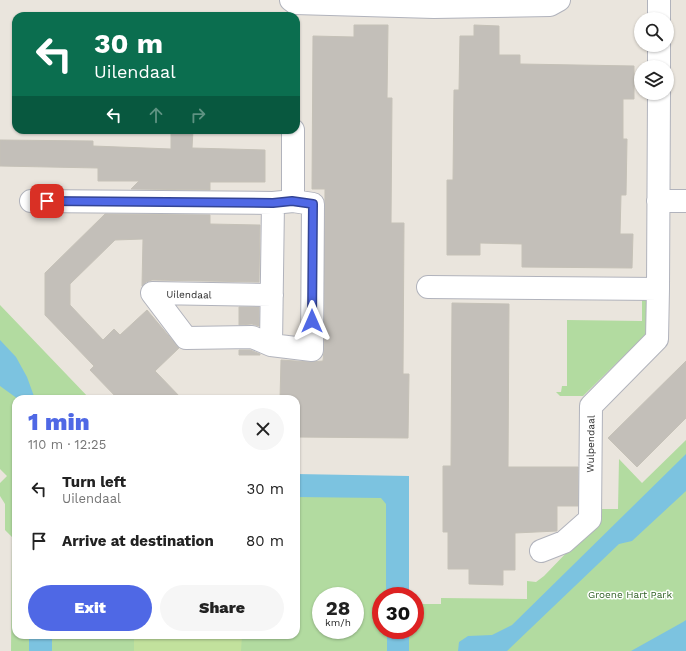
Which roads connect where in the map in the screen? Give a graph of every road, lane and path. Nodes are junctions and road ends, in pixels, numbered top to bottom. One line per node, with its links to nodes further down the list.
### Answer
1 (559, 0): 3 (street)
2 (659, 0): 4 (street)
3 (293, 6)
4 (659, 12)
5 (659, 100): 8 (street, Wulpendaal)
6 (292, 134): 10 (street)
7 (31, 201): 10 (street, Uilendaal)
8 (658, 201): 9 (street); 12 (street, Wulpendaal)
9 (686, 201)
10 (283, 202): 13 (street); 14 (street, Uilendaal)
11 (428, 287): 12 (street)
12 (658, 289): 15 (street, Wulpendaal)
13 (272, 295): 14 (street); 14 (street, Uilendaal)
14 (271, 344)
15 (541, 551)

